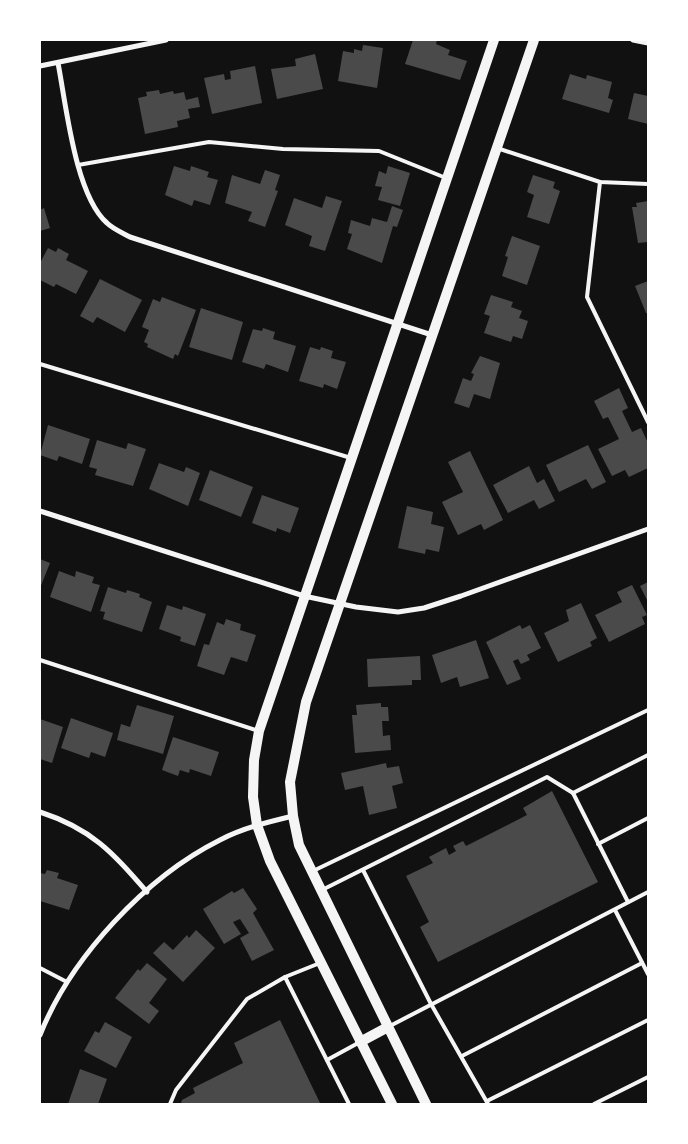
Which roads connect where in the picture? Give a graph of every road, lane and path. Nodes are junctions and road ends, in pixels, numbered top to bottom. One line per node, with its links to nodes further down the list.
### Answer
1 (166, 40): 6 (street)
2 (494, 40): 10 (main road)
3 (534, 40): 8 (main road)
4 (633, 40): 5 (street)
5 (648, 43)
6 (58, 63): 7 (street); 9 (street)
7 (40, 66)
8 (497, 148): 11 (lane); 14 (main road)
9 (78, 165): 10 (lane); 13 (street)
10 (446, 178): 13 (main road)
11 (600, 182): 12 (lane); 16 (lane)
12 (648, 184)
13 (397, 323): 14 (street); 17 (main road)
14 (433, 335): 21 (main road)
15 (40, 364): 17 (lane)
16 (648, 422)
17 (353, 458): 20 (main road)
18 (40, 511): 20 (street)
19 (648, 529): 21 (street)
20 (304, 596): 21 (street); 24 (main road)
21 (340, 604): 28 (main road)
22 (40, 660): 24 (lane)
23 (648, 710): 33 (lane)
24 (259, 731): 30 (main road)
25 (648, 755): 26 (lane)
26 (573, 793): 31 (lane); 32 (lane)
27 (40, 812): 35 (street)
28 (292, 816): 30 (street); 33 (main road)
29 (648, 818): 31 (lane)
30 (257, 825): 35 (street); 39 (main road)
31 (598, 844): 37 (lane)
32 (363, 870): 34 (lane); 45 (lane)
33 (311, 872): 34 (main road)
34 (320, 891): 47 (main road)
35 (147, 892): 44 (street)
36 (648, 892): 37 (lane)
37 (628, 902): 38 (lane)
38 (615, 910): 40 (lane); 45 (lane)
39 (320, 963): 43 (lane); 49 (main road)
40 (642, 963): 42 (lane); 50 (lane)
41 (40, 968): 44 (lane)
42 (648, 974)
43 (285, 976): 51 (lane); 55 (lane)
44 (67, 982): 48 (street)
45 (430, 1004): 47 (lane); 50 (lane)
46 (648, 1020): 54 (lane)
47 (388, 1027): 49 (main road); 57 (main road)
48 (40, 1035)
49 (360, 1042): 51 (lane); 53 (main road)
50 (462, 1056): 54 (lane)
51 (327, 1060): 56 (lane)
52 (648, 1077): 58 (lane)
53 (389, 1103)
54 (487, 1103)
55 (170, 1104)
56 (349, 1104)
57 (426, 1104)
58 (594, 1104)

